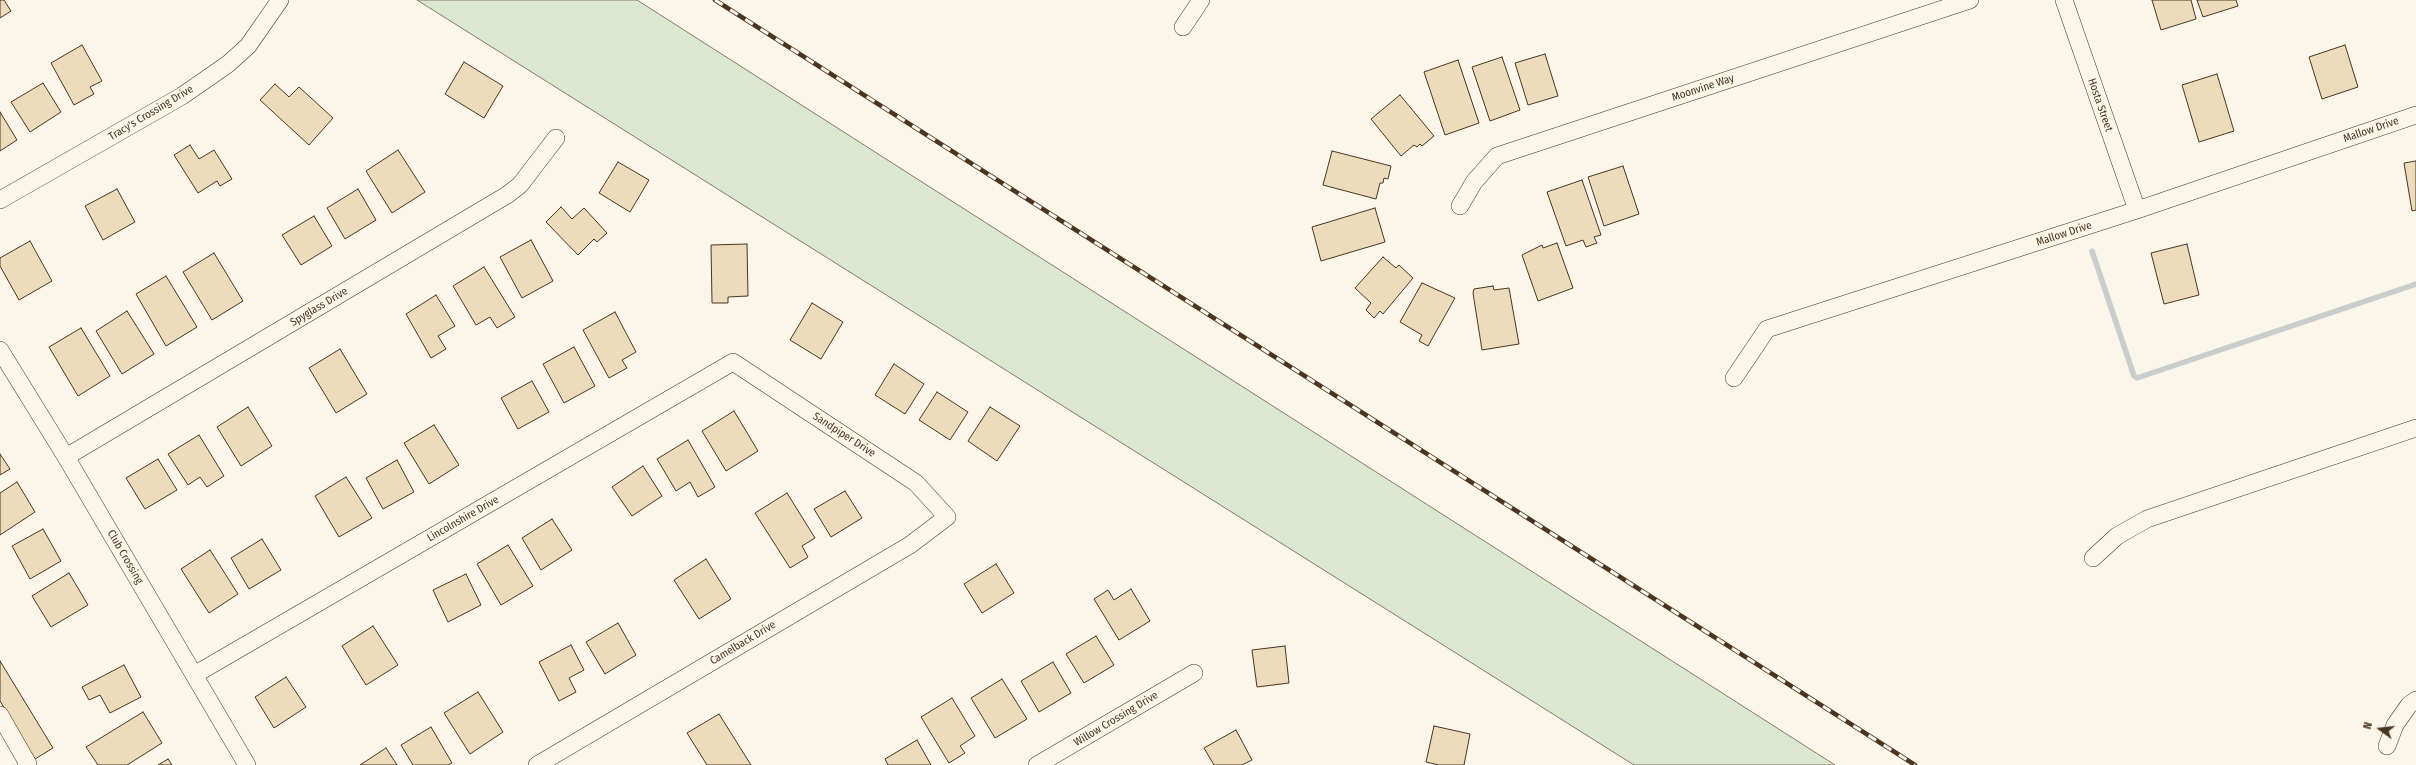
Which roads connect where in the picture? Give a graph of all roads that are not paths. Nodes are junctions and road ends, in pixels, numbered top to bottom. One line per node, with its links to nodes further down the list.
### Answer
1 (280, 0): 8 (street, Tracy's Crossing Drive)
2 (1201, 0): 5 (street)
3 (1970, 0): 9 (street, Moonvine Way)
4 (2064, 0): 10 (street, Hosta Street)
5 (1183, 28)
6 (2416, 115): 10 (street, Mallow Drive)
7 (556, 138): 15 (street, Spyglass Drive)
8 (0, 200)
9 (1460, 206)
10 (2137, 210): 13 (street, Mallow Drive)
11 (0, 350): 15 (street, Club Crossing)
12 (732, 362): 16 (street, Sandpiper Drive); 19 (street, Lincolnshire Drive)
13 (1734, 378)
14 (2416, 428): 17 (street)
15 (66, 457): 19 (street, Club Crossing)
16 (947, 518): 25 (street, Camelback Drive)
17 (2092, 558)
18 (1194, 673): 26 (street, Willow Crossing Drive)
19 (194, 675): 24 (street, Club Crossing)
20 (2416, 700): 22 (street)
21 (0, 715): 23 (street)
22 (2387, 746)
23 (26, 765)
24 (247, 765)
25 (537, 765)
26 (1037, 765)

